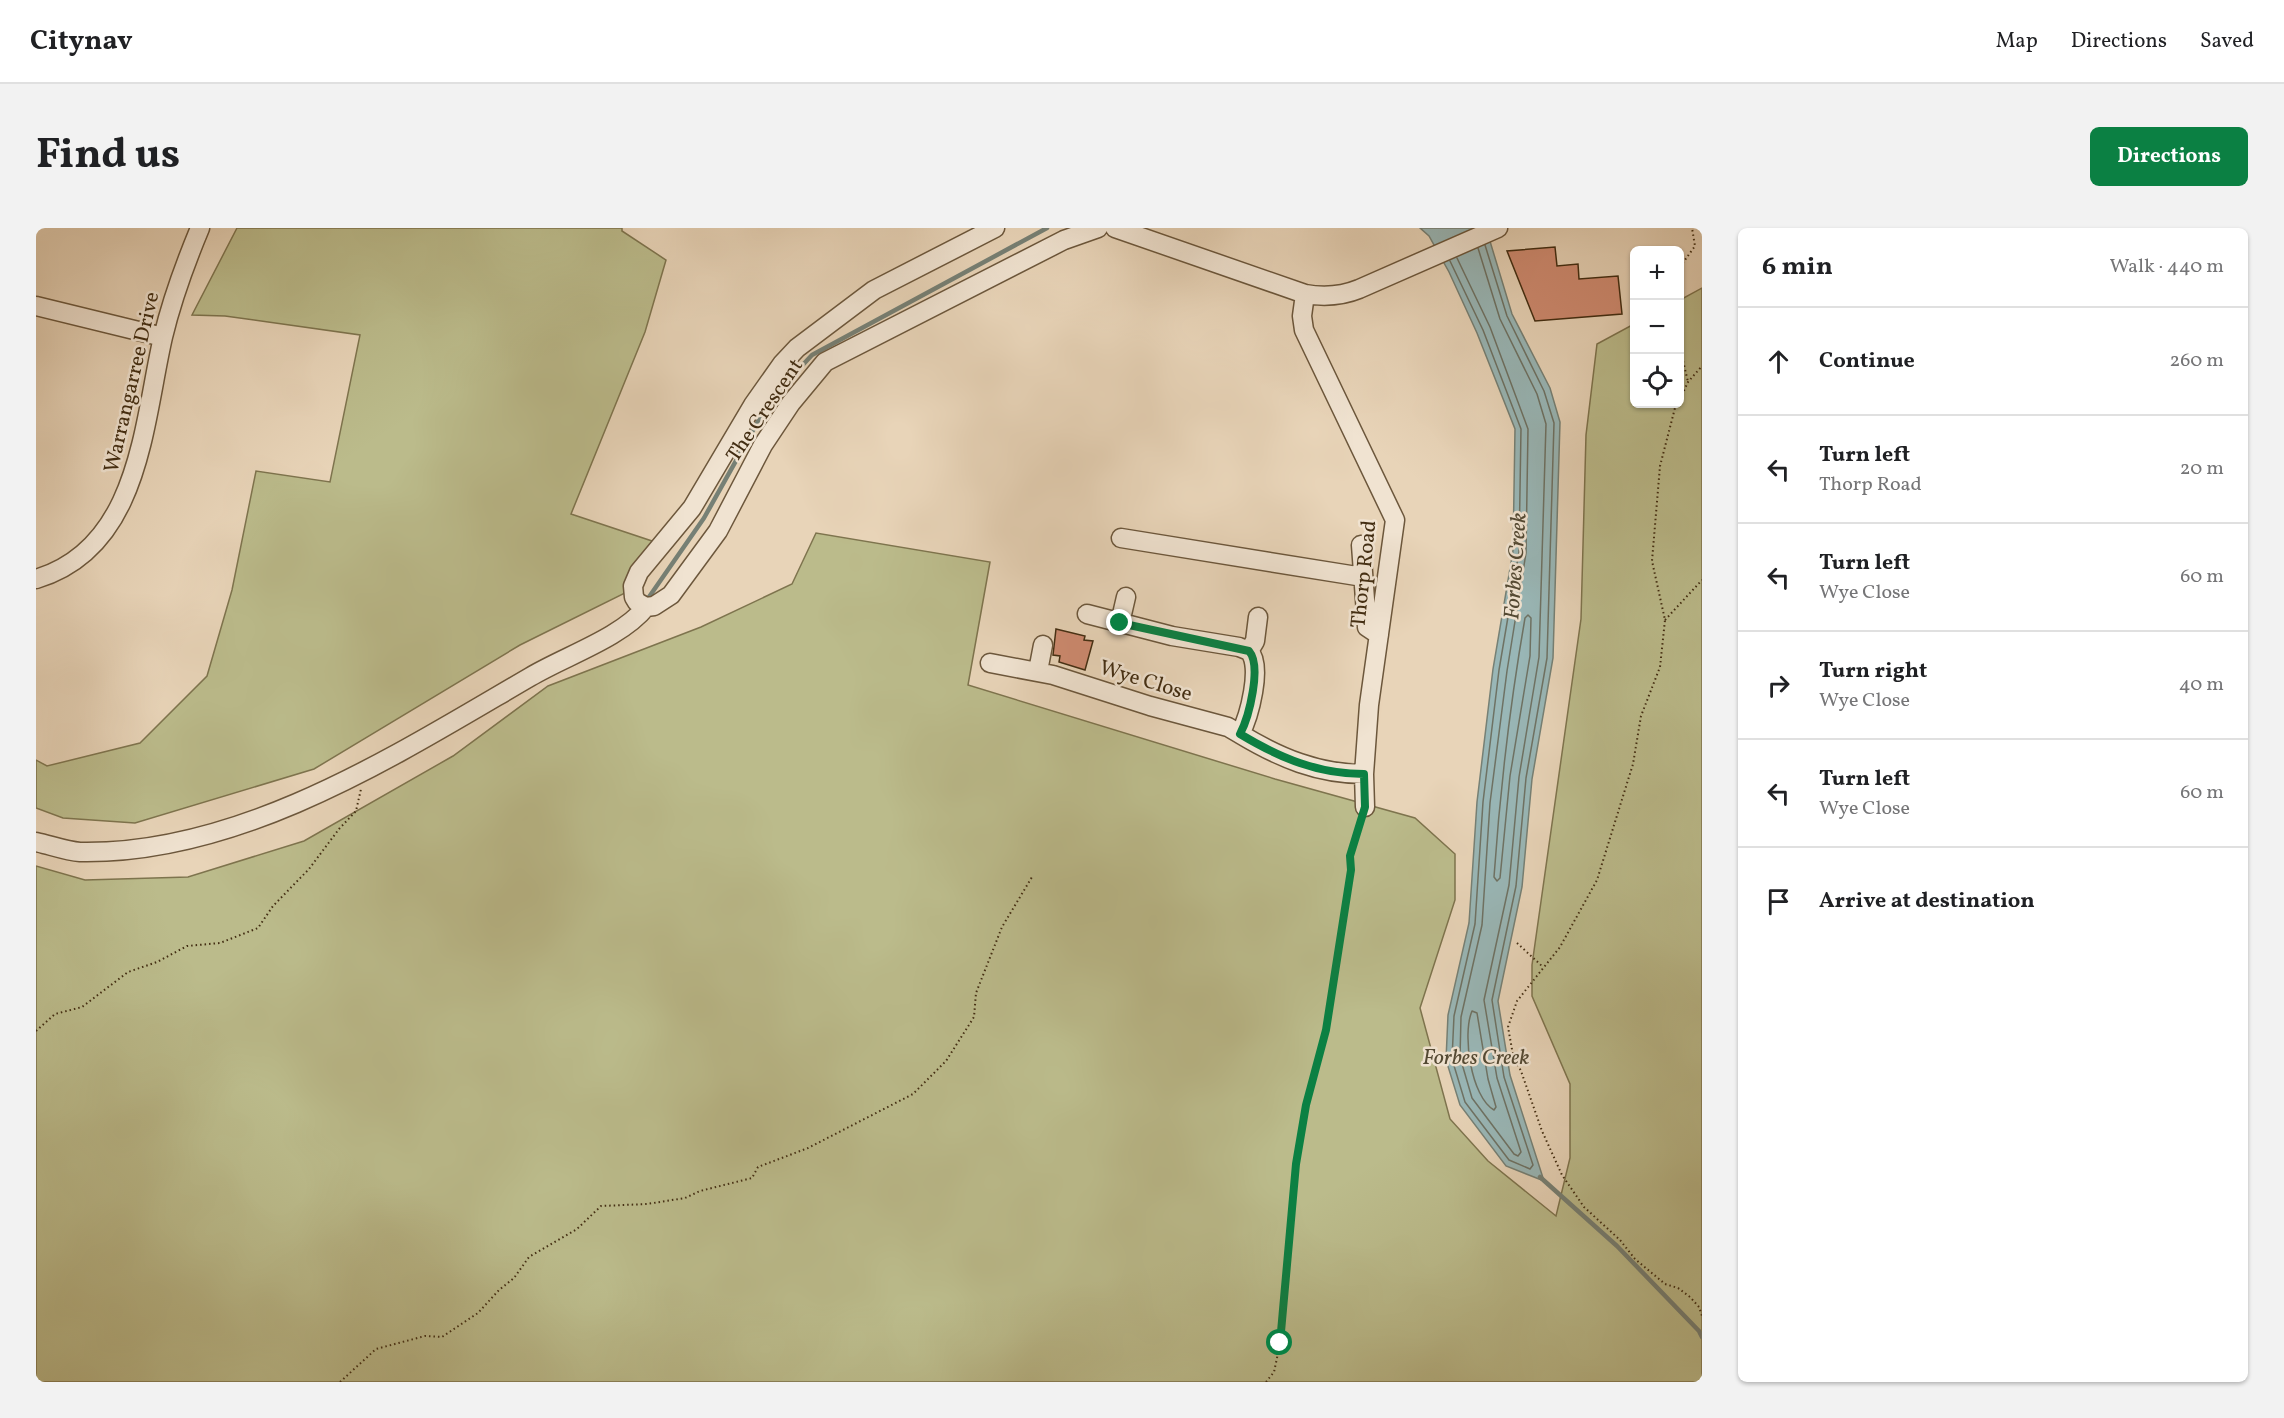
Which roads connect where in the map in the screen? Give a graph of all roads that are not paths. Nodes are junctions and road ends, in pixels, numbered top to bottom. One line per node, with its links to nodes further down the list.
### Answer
1 (200, 228): 9 (street, Warrangarree Drive)
2 (996, 228): 15 (street, The Crescent)
3 (1098, 228): 15 (street, The Crescent)
4 (1115, 228): 6 (street)
5 (1494, 229): 7 (street)
6 (1148, 232): 7 (street)
7 (1305, 294): 19 (street, Thorp Road)
8 (36, 306): 9 (street)
9 (163, 337): 13 (street, Warrangarree Drive)
10 (1121, 538): 12 (street)
11 (1361, 545): 12 (street)
12 (1363, 578): 19 (street)
13 (36, 579)
14 (1126, 597): 18 (street)
15 (646, 607): 27 (street, The Crescent)
16 (1087, 614): 18 (street)
17 (1258, 617): 21 (street)
18 (1120, 623): 21 (street)
19 (1379, 635): 25 (street, Thorp Road)
20 (1043, 645): 23 (street)
21 (1249, 651): 24 (street)
22 (990, 663): 23 (street, Wye Close)
23 (1038, 671): 24 (street, Wye Close)
24 (1240, 734): 25 (street, Wye Close)
25 (1364, 774): 26 (street, Thorp Road)
26 (1365, 807)
27 (36, 842)

